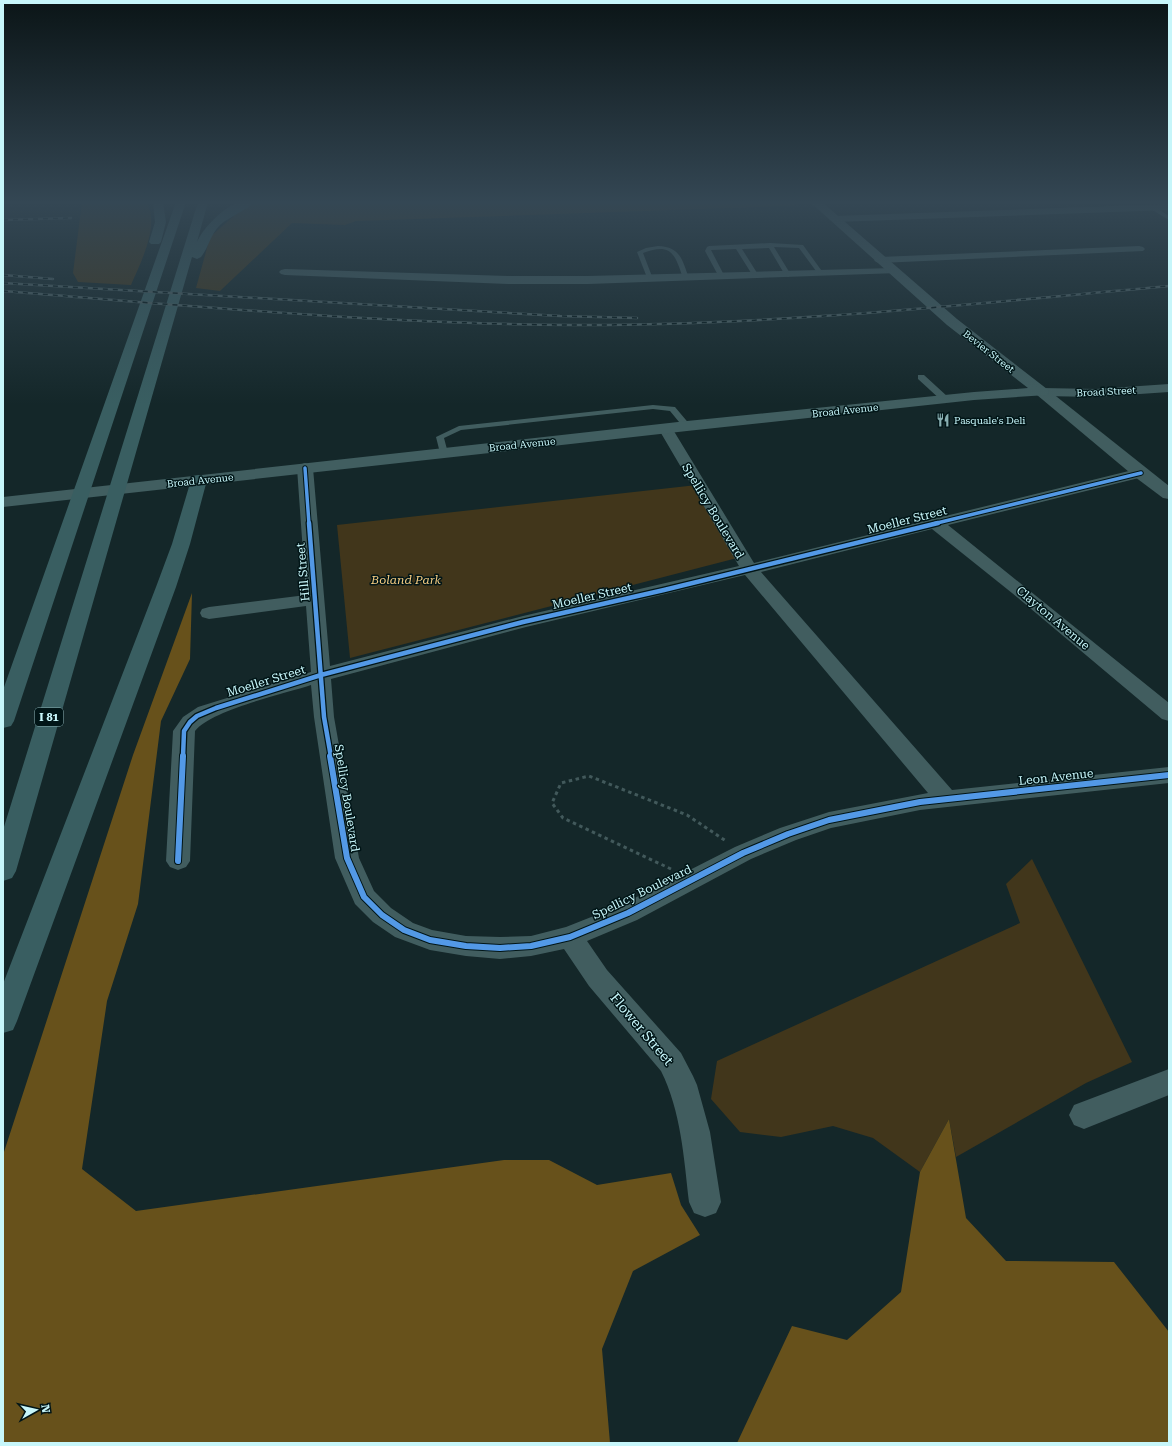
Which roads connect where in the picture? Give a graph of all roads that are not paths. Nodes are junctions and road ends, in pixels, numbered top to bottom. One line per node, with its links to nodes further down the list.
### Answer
1 (155, 269): 37 (highway)
2 (186, 269): 41 (highway, I 81)
3 (647, 269): 15 (lane)
4 (683, 269): 16 (lane)
5 (718, 269): 14 (lane)
6 (752, 269): 13 (lane)
7 (785, 269): 12 (lane)
8 (818, 269): 11 (lane)
9 (894, 271): 11 (street); 17 (main road, Bevier Street)
10 (285, 272): 15 (street)
11 (821, 274): 12 (street)
12 (788, 275): 13 (street)
13 (756, 276): 14 (street)
14 (722, 277): 16 (street)
15 (650, 278): 16 (street)
16 (686, 278)
17 (987, 350): 20 (main road, Bevier Street); 21 (main road)
18 (921, 377): 22 (lane)
19 (1169, 388): 20 (street, Broad Street)
20 (1042, 392): 21 (main road, Broad Avenue); 27 (street, Bevier Street)
21 (974, 396): 22 (main road, Broad Avenue)
22 (945, 399): 23 (main road, Broad Avenue)
23 (686, 426): 24 (main road, Broad Avenue); 25 (lane)
24 (665, 428): 25 (main road, Broad Avenue); 32 (street, Spellicy Boulevard)
25 (444, 453): 26 (main road, Broad Avenue)
26 (305, 468): 28 (main road, Broad Avenue); 33 (street, Hill Street)
27 (1141, 473): 29 (street, Bevier Street); 31 (street, Moeller Street)
28 (199, 480): 30 (main road, Broad Avenue); 43 (highway)
29 (1169, 494)
30 (3, 502)
31 (935, 523): 32 (street, Moeller Street); 36 (street, Clayton Avenue)
32 (749, 569): 35 (street, Moeller Street); 39 (street, Spellicy Boulevard)
33 (316, 599): 34 (street); 35 (street, Hill Street)
34 (209, 613)
35 (321, 675): 40 (street, Moeller Street); 42 (street, Spellicy Boulevard)
36 (1169, 714)
37 (3, 721)
38 (1169, 775): 39 (street, Leon Avenue)
39 (946, 799): 42 (street, Spellicy Boulevard)
40 (178, 861)
41 (3, 871)
42 (570, 937): 46 (street, Flower Street)
43 (3, 1021)
44 (1169, 1082): 45 (street)
45 (1084, 1114)
46 (705, 1202)

